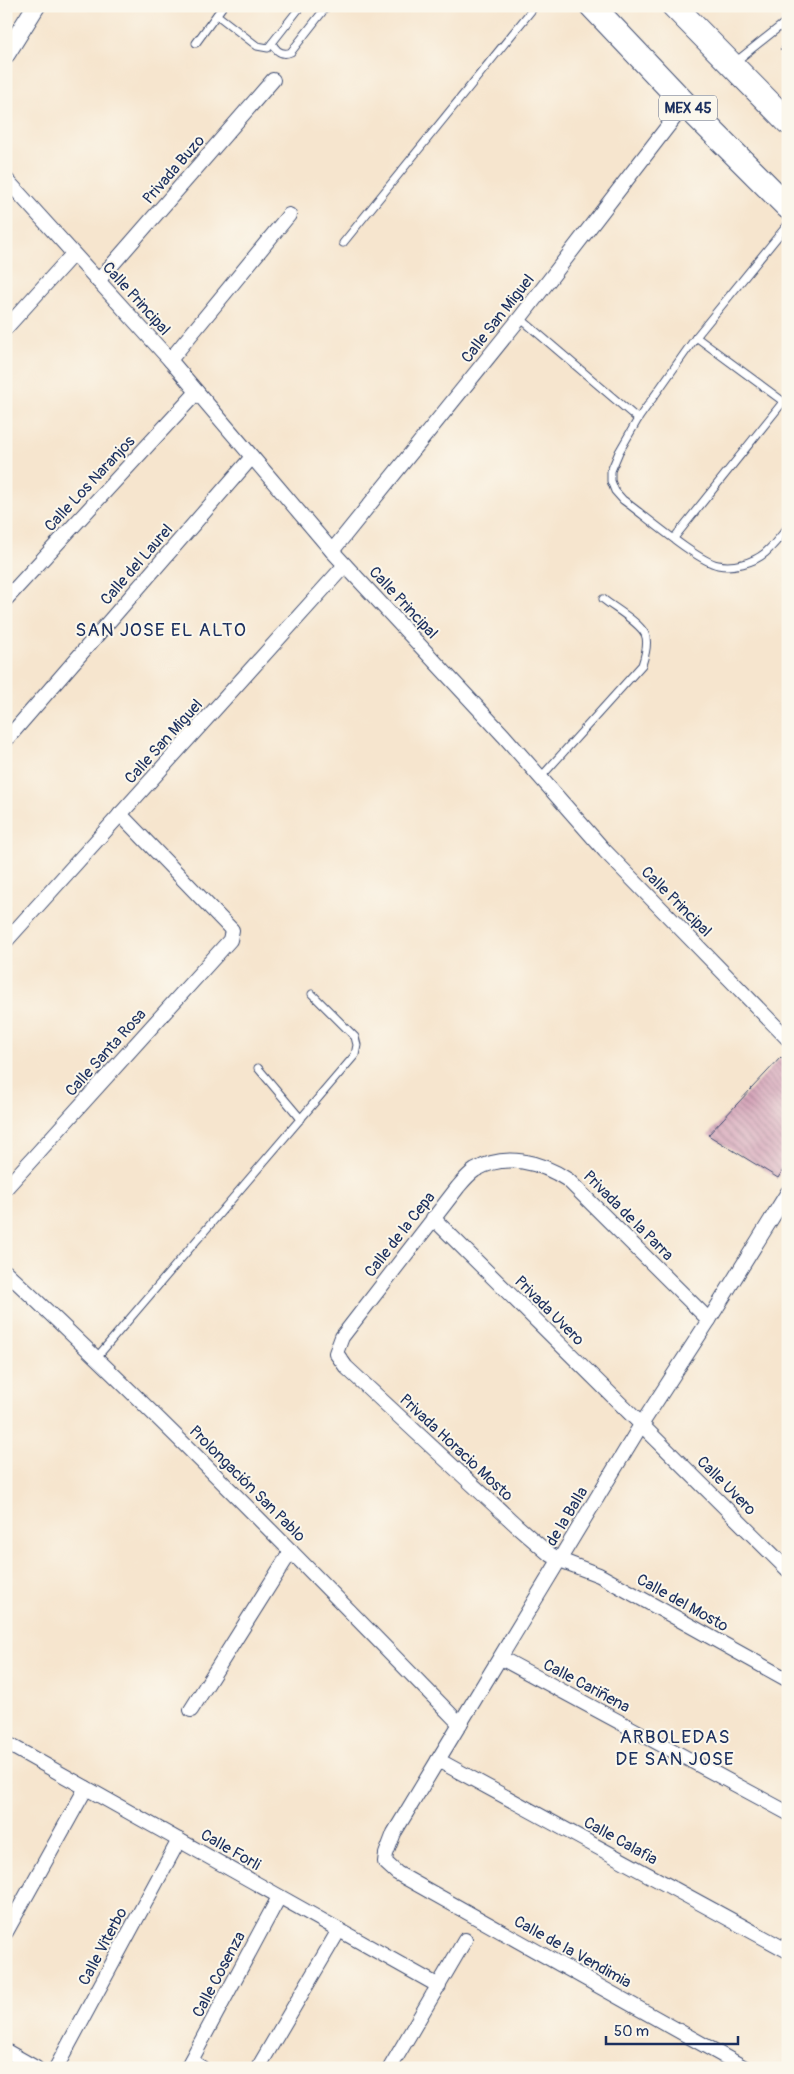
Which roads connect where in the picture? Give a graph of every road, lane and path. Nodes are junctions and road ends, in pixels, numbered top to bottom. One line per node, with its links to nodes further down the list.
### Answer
1 (36, 6): 12 (street)
2 (223, 6): 8 (lane)
3 (301, 6): 11 (lane)
4 (327, 6): 11 (lane)
5 (535, 6): 21 (lane)
6 (592, 6): 15 (highway, MEX 45)
7 (681, 11): 13 (highway)
8 (217, 15): 10 (lane); 11 (lane)
9 (788, 20): 13 (lane)
10 (196, 43)
11 (272, 43)
12 (6, 54)
13 (732, 64): 16 (highway)
14 (273, 80): 23 (street, Privada Buzo)
15 (685, 104): 18 (highway, MEX 45); 24 (street, Calle San Miguel)
16 (788, 122)
17 (6, 179): 22 (street, Calle Principal)
18 (788, 206)
19 (289, 215): 27 (street)
20 (788, 224): 26 (lane)
21 (343, 243)
22 (73, 254): 23 (street, Calle Principal); 25 (street)
23 (98, 281): 27 (street, Calle Principal)
24 (520, 318): 30 (lane); 34 (street, Calle San Miguel)
25 (6, 328)
26 (696, 337): 29 (lane); 30 (lane)
27 (170, 360): 28 (street, Calle Principal)
28 (198, 392): 31 (street, Calle Principal); 36 (street, Calle Los Naranjos)
29 (785, 403): 33 (lane)
30 (638, 419): 33 (lane)
31 (252, 457): 34 (street, Calle Principal); 38 (street, Calle del Laurel)
32 (788, 527): 33 (lane)
33 (674, 538)
34 (332, 551): 35 (street, Calle Principal)
35 (345, 565): 39 (street, Calle Principal); 40 (street, Calle San Miguel)
36 (6, 599)
37 (602, 599): 39 (lane)
38 (6, 740)
39 (541, 777): 43 (street, Calle Principal)
40 (120, 814): 41 (street, Calle San Miguel); 47 (street, Calle Santa Rosa)
41 (6, 941)
42 (312, 994): 45 (lane)
43 (788, 1039)
44 (258, 1068): 45 (lane)
45 (301, 1119): 53 (lane)
46 (510, 1160): 49 (street, Calle de la Cepa); 51 (street, Privada de la Parra)
47 (6, 1188)
48 (788, 1192): 51 (street, de la Balla)
49 (433, 1218): 52 (street, Calle de la Cepa); 54 (street, Privada Uvero)
50 (6, 1272): 53 (street, Prolongación San Pablo)
51 (710, 1320): 54 (street, de la Balla)
52 (336, 1353): 56 (street, Privada Horacio Mosto)
53 (97, 1357): 55 (street, Prolongación San Pablo)
54 (642, 1426): 56 (street, de la Balla); 57 (street, Calle Uvero)
55 (291, 1551): 60 (street); 61 (street, Prolongación San Pablo)
56 (560, 1560): 58 (street, de la Balla); 59 (street, Calle del Mosto)
57 (788, 1570)
58 (501, 1658): 61 (street, de la Balla); 65 (street, Calle Cariñena)
59 (788, 1680)
60 (191, 1710)
61 (460, 1724): 63 (street, de la Balla)
62 (6, 1743): 64 (street, Calle Forli)
63 (438, 1760): 67 (street, de la Balla); 72 (street, Calle Calafia)
64 (86, 1788): 66 (street, Calle Forli); 70 (street)
65 (788, 1813)
66 (179, 1840): 68 (street, Calle Forli); 77 (street, Calle Viterbo)
67 (385, 1862): 80 (street, Calle de la Vendimia)
68 (279, 1897): 69 (street, Calle Forli); 75 (street, Calle Cosenza)
69 (339, 1930): 73 (street, Calle Forli); 78 (street)
70 (6, 1932)
71 (465, 1940): 73 (street)
72 (788, 1951)
73 (439, 1986): 79 (street)
74 (6, 2051): 76 (street)
75 (193, 2065)
76 (36, 2068)
77 (56, 2068)
78 (258, 2068)
79 (390, 2068)
80 (745, 2068)

